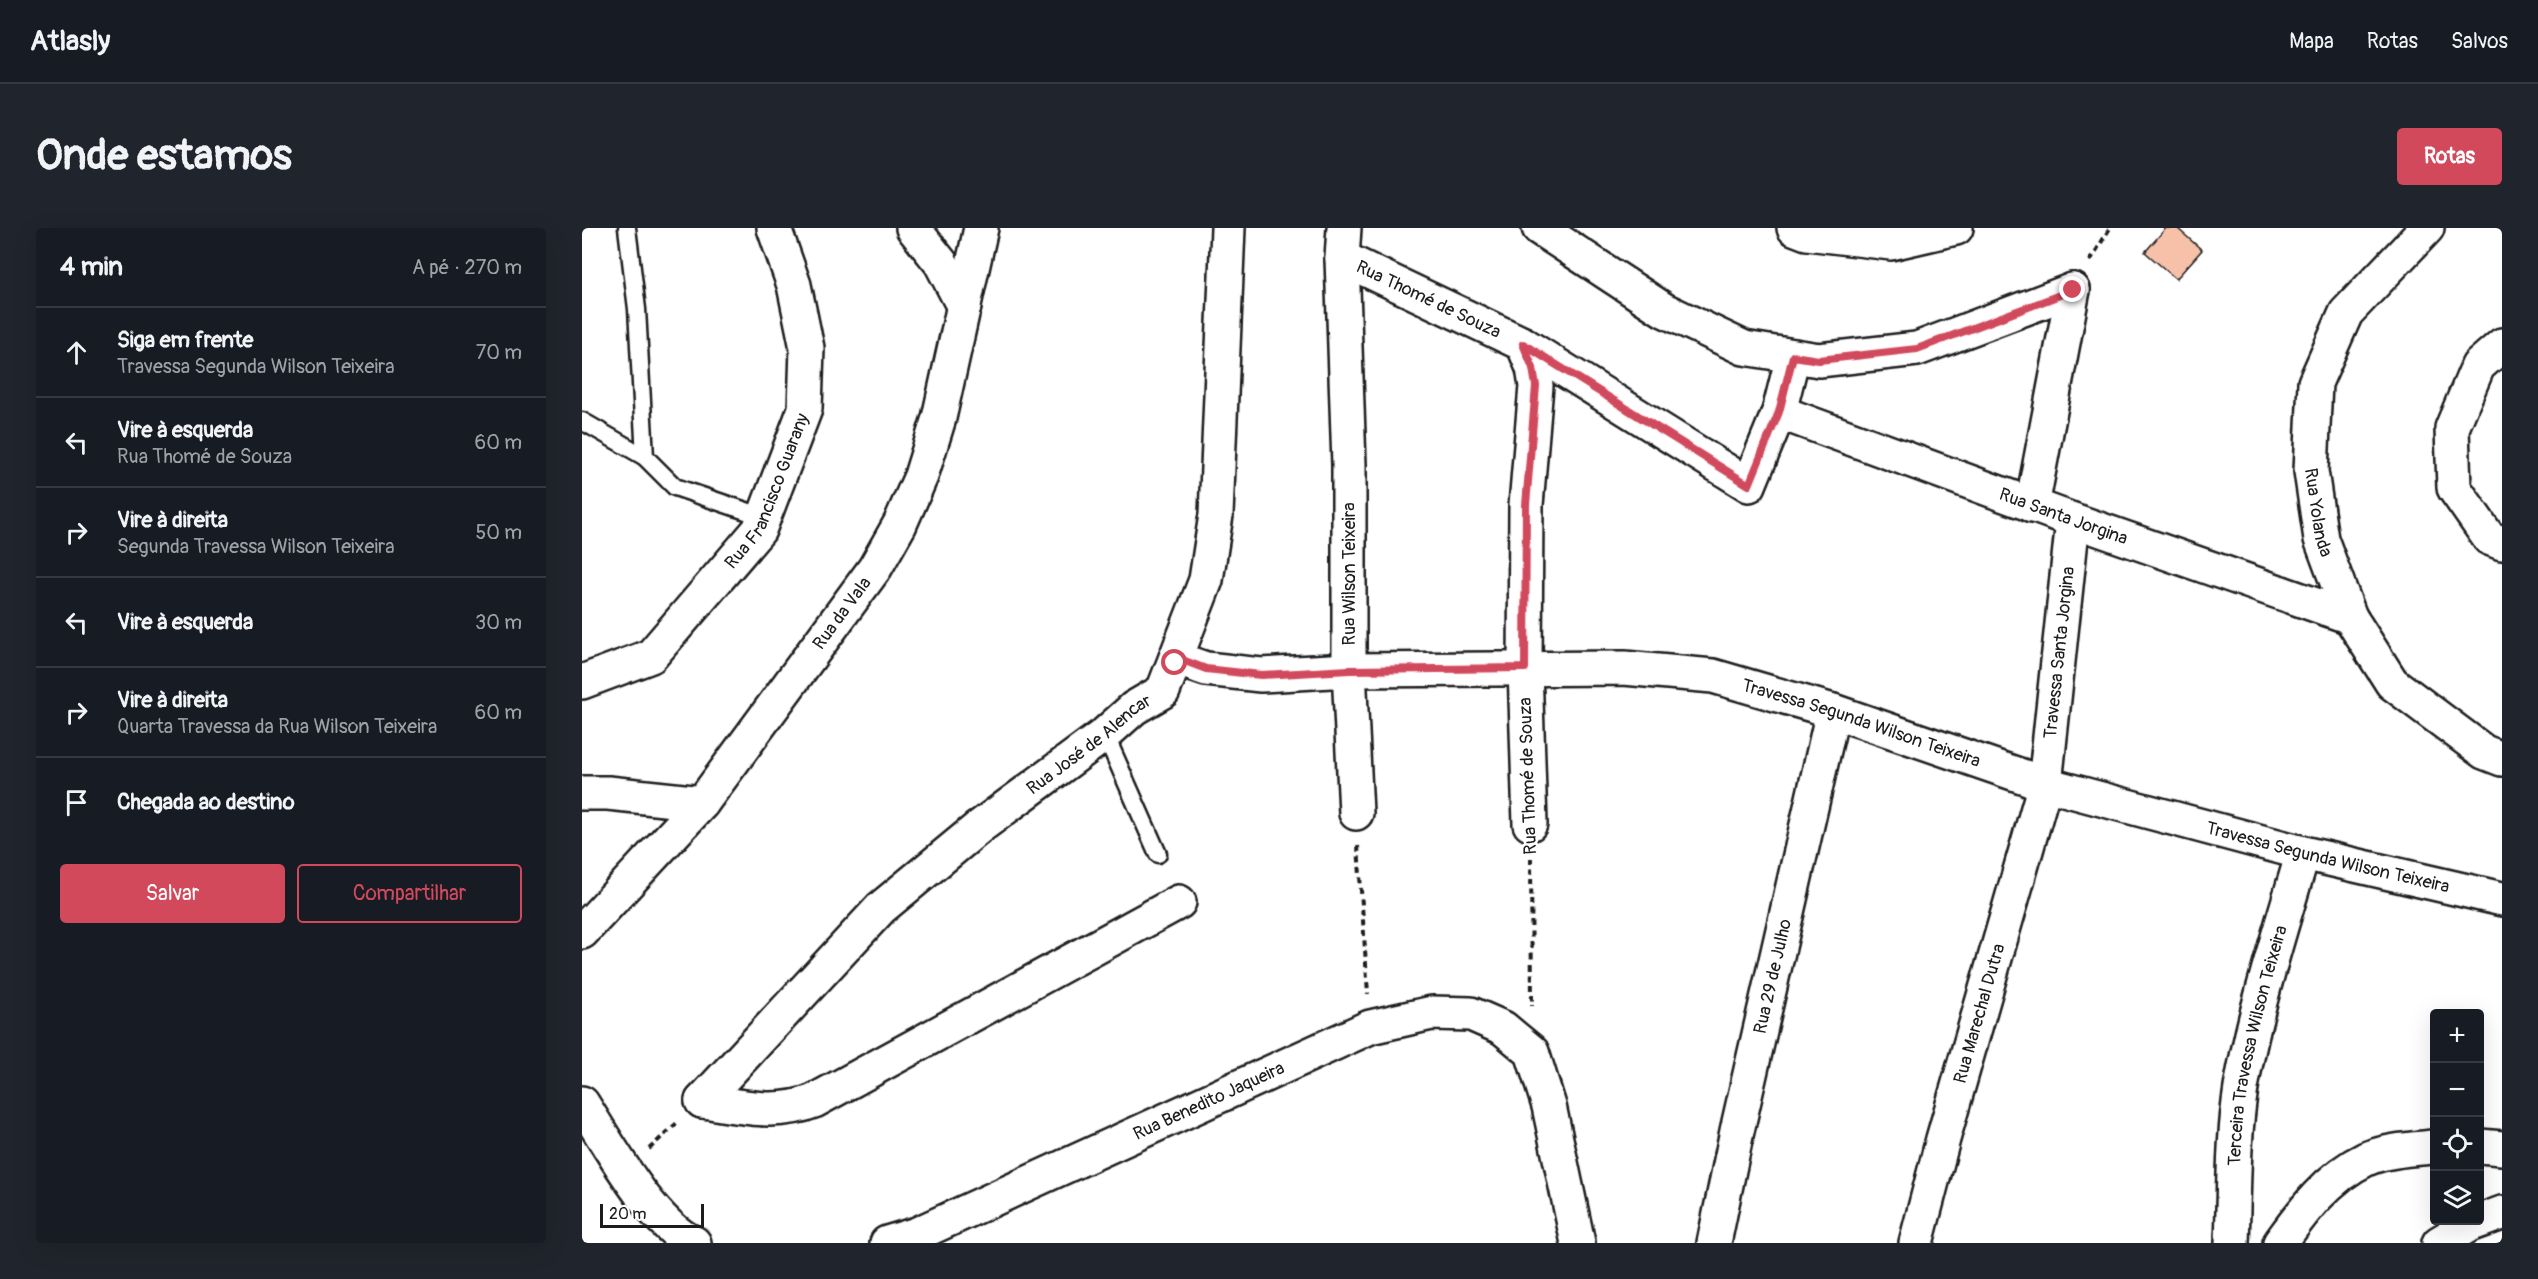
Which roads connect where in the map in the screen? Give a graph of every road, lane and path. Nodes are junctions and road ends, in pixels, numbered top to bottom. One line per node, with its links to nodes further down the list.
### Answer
1 (627, 228): 17 (lane)
2 (774, 228): 19 (street, Rua Francisco Guarany)
3 (913, 228): 11 (street)
4 (981, 228): 11 (street, Rua da Vala)
5 (1228, 228): 23 (street)
6 (1539, 228): 14 (street)
7 (1794, 228): 8 (street)
8 (1956, 228)
9 (2427, 228): 22 (street, Rua Yolanda)
10 (1343, 243): 12 (street, Rua Thomé de Souza); 25 (street, Rua Wilson Teixeira)
11 (964, 307): 32 (street, Rua da Vala)
12 (1523, 344): 15 (street); 24 (street, Rua Thomé de Souza)
13 (2502, 345): 21 (street)
14 (1793, 356): 15 (street); 18 (street)
15 (1779, 412): 18 (street, Rua Santa Jorgina)
16 (582, 421): 17 (lane)
17 (645, 457): 19 (lane)
18 (2032, 506): 20 (street, Rua Santa Jorgina)
19 (764, 518): 26 (street, Rua Francisco Guarany)
20 (2073, 520): 22 (street, Rua Santa Jorgina); 30 (street, Travessa Santa Jorgina)
21 (2502, 543)
22 (2350, 617): 29 (street, Rua Yolanda)
23 (1192, 664): 25 (street, Travessa Segunda Wilson Teixeira); 28 (street, Rua José de Alencar)
24 (1525, 668): 25 (street, Travessa Segunda Wilson Teixeira); 27 (street, Travessa Segunda Wilson Teixeira); 34 (street, Rua Thomé de Souza)
25 (1349, 670): 33 (street, Rua Wilson Teixeira)
26 (582, 682)
27 (1833, 711): 30 (street, Travessa Segunda Wilson Teixeira); 52 (street, Rua 29 de Julho)
28 (1106, 735): 36 (lane); 42 (street, Rua José de Alencar)
29 (2502, 759)
30 (2045, 784): 35 (street, Travessa Segunda Wilson Teixeira); 53 (street, Rua Marechal Dutra)
31 (582, 793): 32 (street)
32 (702, 803): 39 (street, Rua da Vala)
33 (1356, 813): 40 (path)
34 (1530, 824): 41 (path, Rua Thomé de Souza)
35 (2303, 853): 37 (street, Travessa Segunda Wilson Teixeira); 54 (street, Terceira Travessa Wilson Teixeira)
36 (1158, 854)
37 (2502, 899)
38 (1179, 902): 42 (street)
39 (582, 932)
40 (1370, 1027): 41 (street, Rua Benedito Jaqueira); 50 (street, Rua Benedito Jaqueira)
41 (1532, 1052): 51 (street)
42 (702, 1101): 47 (path)
43 (582, 1102): 47 (street)
44 (2484, 1146): 46 (street)
45 (2430, 1147): 55 (street)
46 (2502, 1148)
47 (625, 1171): 49 (street)
48 (2502, 1213): 56 (street)
49 (692, 1243)
50 (887, 1243)
51 (1578, 1243)
52 (1714, 1243)
53 (1916, 1243)
54 (2232, 1243)
55 (2280, 1243)
56 (2439, 1243)

